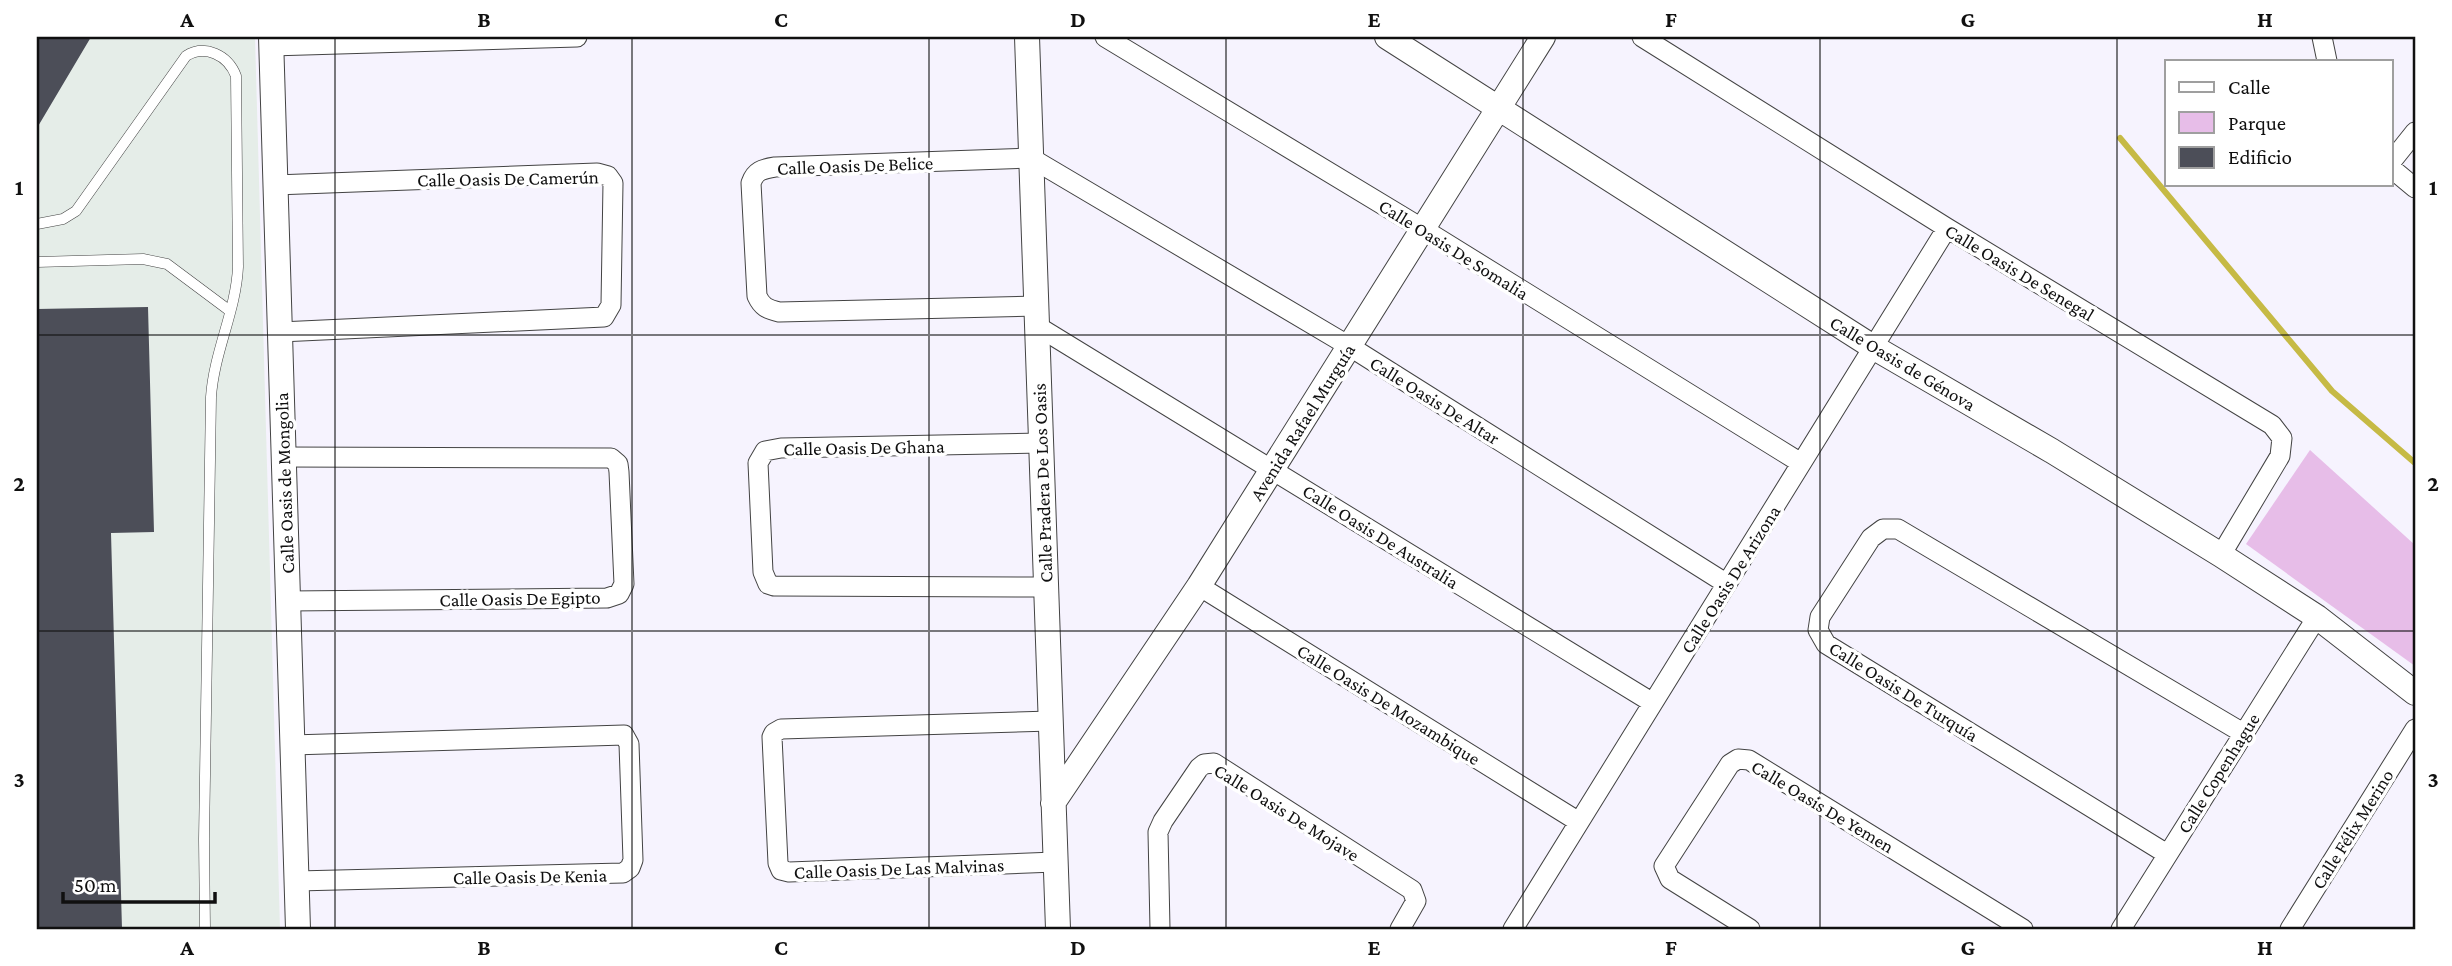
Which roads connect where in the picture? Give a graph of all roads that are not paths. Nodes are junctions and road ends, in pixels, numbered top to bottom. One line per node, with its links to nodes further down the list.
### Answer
1 (577, 37): 8 (street)
2 (1027, 37): 12 (street, Calle Pradera De Los Oasis)
3 (1105, 37): 19 (street, Calle Oasis De Somalia)
4 (1387, 37): 10 (street, Calle Oasis de Génova)
5 (1543, 37): 10 (street, Avenida Rafael Murguía)
6 (1642, 37): 18 (street, Calle Oasis De Senegal)
7 (2322, 37): 9 (street)
8 (271, 41): 15 (street, Calle Oasis de Mongolia)
9 (2327, 60)
10 (1501, 107): 19 (street, Avenida Rafael Murguía); 25 (street, Calle Oasis de Génova)
11 (2415, 132): 13 (street)
12 (1031, 158): 22 (street, Calle Pradera De Los Oasis); 22 (street, Calle Oasis De Belice); 24 (street, Calle Oasis De Altar)
13 (2392, 161)
14 (2392, 169): 16 (street)
15 (275, 185): 23 (street, Calle Oasis de Mongolia); 23 (street, Calle Oasis De Camerún)
16 (2415, 188)
17 (37, 224): 21 (lane)
18 (1947, 228): 25 (street, Calle Oasis De Arizona); 30 (street, Calle Oasis De Senegal)
19 (1423, 229): 24 (street, Avenida Rafael Murguía); 28 (street, Calle Oasis De Somalia)
20 (37, 262): 21 (lane)
21 (230, 311): 47 (lane)
22 (1037, 316): 26 (street, Calle Pradera De Los Oasis); 29 (street, Calle Oasis De Australia)
23 (279, 332): 27 (street, Calle Oasis de Mongolia)
24 (1349, 346): 29 (street, Avenida Rafael Murguía); 31 (street, Calle Oasis De Altar)
25 (1874, 347): 28 (street, Calle Oasis De Arizona); 30 (street, Calle Oasis de Génova)
26 (1041, 443): 33 (street, Calle Pradera De Los Oasis); 33 (street, Calle Oasis De Ghana)
27 (284, 457): 34 (street, Calle Oasis de Mongolia); 34 (street, Calle Oasis De Egipto)
28 (1801, 463): 31 (street, Calle Oasis De Arizona)
29 (1272, 470): 32 (street, Avenida Rafael Murguía); 37 (street, Calle Oasis De Australia)
30 (2221, 555): 35 (street, Calle Oasis de Génova)
31 (1727, 584): 37 (street, Calle Oasis De Arizona)
32 (1199, 586): 42 (street, Avenida Rafael Murguía); 43 (street, Calle Oasis De Mozambique)
33 (1046, 587): 38 (street, Calle Pradera De Los Oasis)
34 (288, 601): 41 (street, Calle Oasis de Mongolia)
35 (2317, 617): 36 (street, Calle Oasis de Génova); 40 (street, Calle Copenhague)
36 (2415, 693)
37 (1653, 703): 43 (street, Calle Oasis De Arizona)
38 (1051, 722): 42 (street, Calle Pradera De Los Oasis); 45 (street, Calle Oasis De Las Malvinas)
39 (2415, 729): 56 (street, Calle Félix Merino)
40 (2243, 733): 44 (street, Calle Copenhague); 44 (street, Calle Oasis De Turquía)
41 (292, 745): 46 (street, Calle Oasis de Mongolia); 46 (street, Calle Oasis De Kenia)
42 (1053, 803): 45 (street, Calle Pradera De Los Oasis)
43 (1579, 822): 52 (street, Calle Oasis De Arizona)
44 (2167, 854): 55 (street, Calle Copenhague)
45 (1055, 862): 49 (street, Calle Pradera De Los Oasis)
46 (297, 881): 48 (street, Calle Oasis de Mongolia)
47 (205, 929)
48 (298, 929)
49 (1058, 929)
50 (1160, 929): 51 (street, Calle Oasis De Mojave)
51 (1400, 929)
52 (1513, 929)
53 (1750, 929): 54 (street, Calle Oasis De Yemen)
54 (2023, 929)
55 (2121, 929)
56 (2290, 929)

